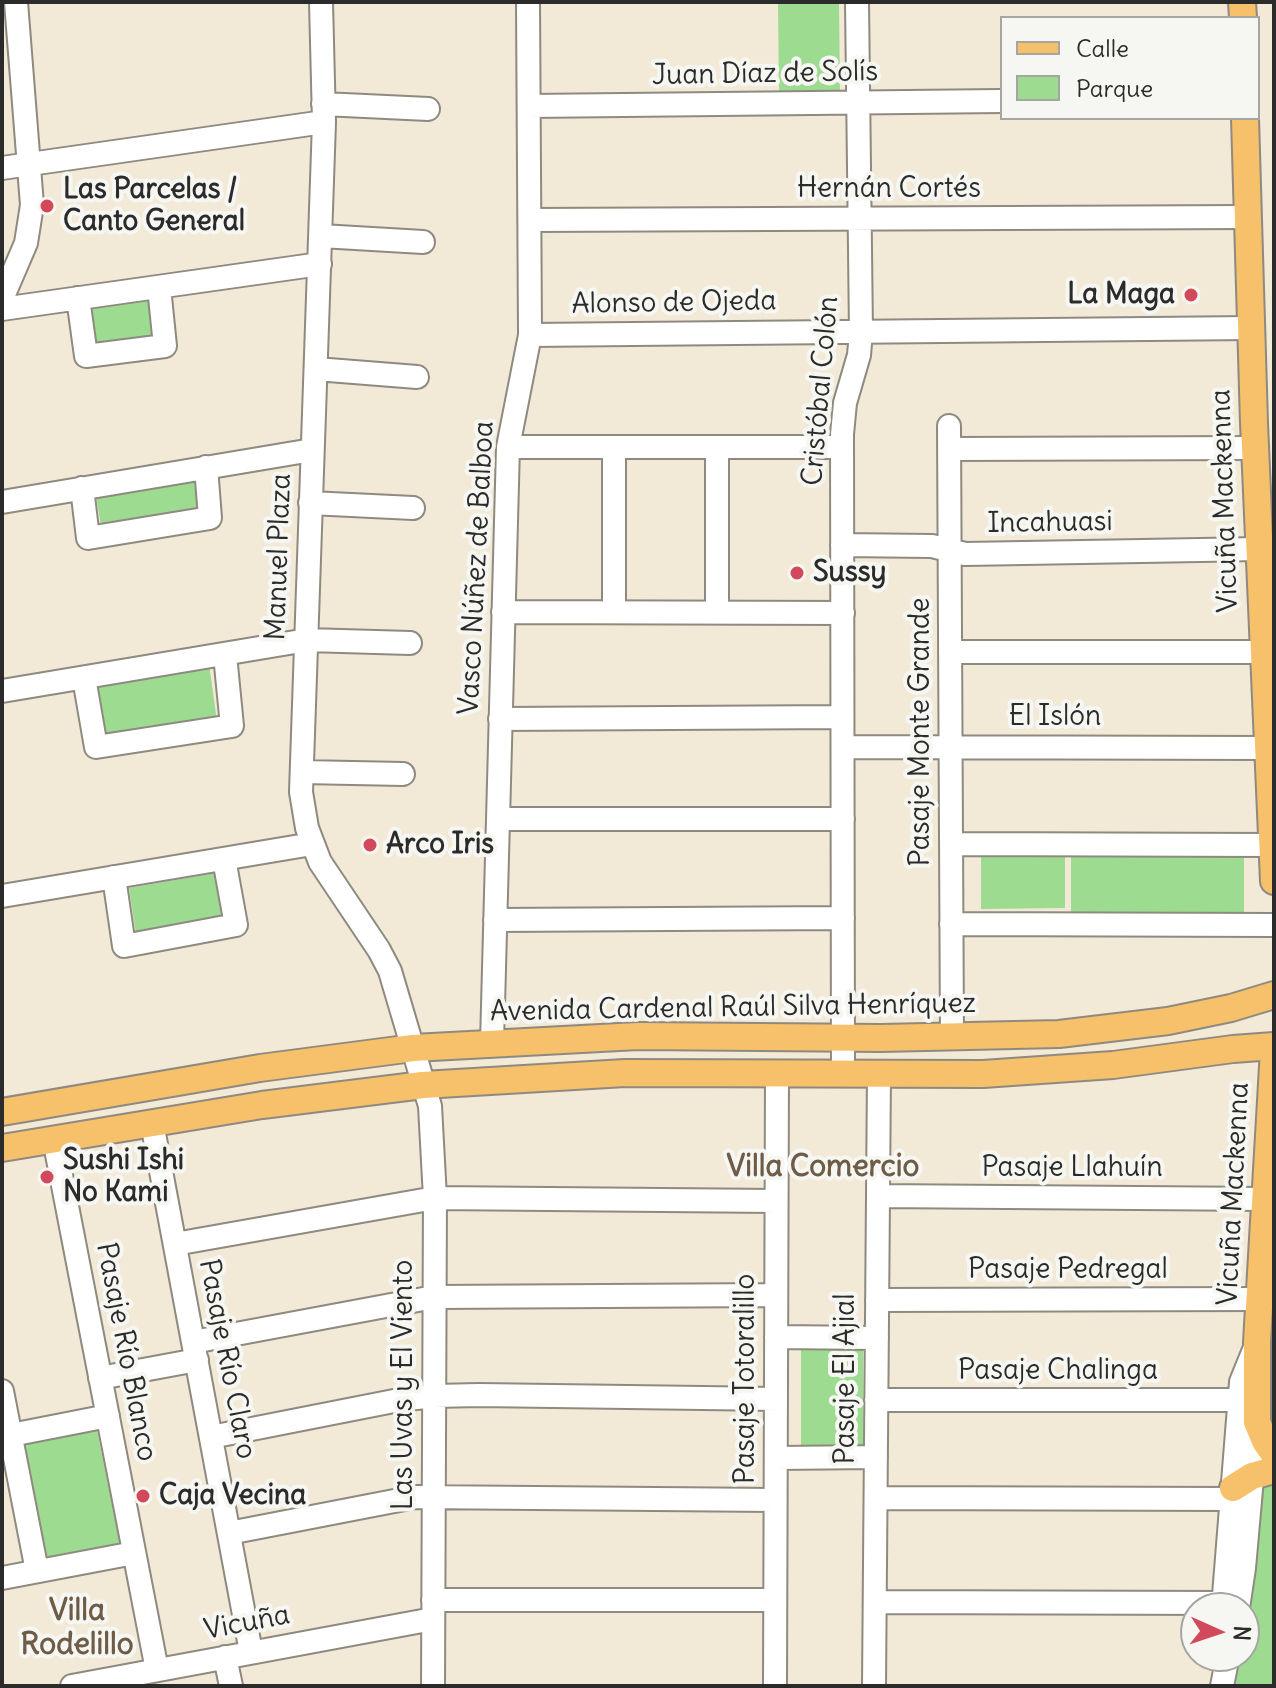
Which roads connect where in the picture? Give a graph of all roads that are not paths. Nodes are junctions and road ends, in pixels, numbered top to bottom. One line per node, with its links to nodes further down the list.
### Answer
1 (16, 2): 11 (street)
2 (321, 2): 9 (street, Manuel Plaza)
3 (528, 2): 7 (street, Vasco Núñez de Balboa)
4 (857, 2): 6 (street, Cristóbal Colón)
5 (1000, 101): 6 (street, Juan Díaz de Solís)
6 (858, 103): 7 (street, Juan Díaz de Solís); 14 (street, Cristóbal Colón)
7 (529, 106): 15 (street, Vasco Núñez de Balboa)
8 (428, 109): 9 (street)
9 (323, 113): 11 (street); 16 (street, Manuel Plaza)
10 (1245, 120): 13 (main road, Vicuña Mackenna)
11 (29, 165): 12 (street); 21 (street)
12 (2, 168)
13 (1248, 217): 14 (street, Hernán Cortés); 23 (main road, Vicuña Mackenna)
14 (859, 219): 15 (street, Hernán Cortés); 24 (street, Cristóbal Colón)
15 (530, 220): 25 (street, Vasco Núñez de Balboa)
16 (321, 236): 17 (street); 18 (street, Manuel Plaza)
17 (423, 242)
18 (320, 264): 19 (street); 26 (street, Manuel Plaza)
19 (159, 287): 20 (street); 20 (street)
20 (78, 298): 22 (street)
21 (2, 299)
22 (2, 309)
23 (1251, 328): 24 (street, Alonso de Ojeda); 33 (main road, Vicuña Mackenna)
24 (861, 332): 25 (street, Alonso de Ojeda); 32 (street, Cristóbal Colón)
25 (530, 335): 29 (street, Vasco Núñez de Balboa)
26 (316, 369): 27 (street); 35 (street, Manuel Plaza)
27 (417, 377)
28 (949, 426): 34 (street, Pasaje Monte Grande)
29 (508, 447): 30 (street); 44 (street, Vasco Núñez de Balboa)
30 (614, 447): 31 (street); 45 (street)
31 (717, 447): 32 (street); 46 (street)
32 (842, 447): 41 (street, Cristóbal Colón)
33 (1255, 448): 34 (street); 42 (main road, Vicuña Mackenna)
34 (950, 449): 43 (street, Pasaje Monte Grande)
35 (312, 450): 36 (street); 39 (street, Manuel Plaza)
36 (206, 467): 37 (street); 37 (street)
37 (82, 488): 38 (street)
38 (2, 502)
39 (310, 503): 40 (street); 48 (street, Manuel Plaza)
40 (413, 508)
41 (842, 545): 43 (street, Incahuasi); 47 (street, Cristóbal Colón)
42 (1259, 549): 43 (street, Incahuasi); 51 (main road, Vicuña Mackenna)
43 (950, 550): 50 (street, Pasaje Monte Grande)
44 (503, 612): 45 (street); 56 (street, Vasco Núñez de Balboa)
45 (614, 612): 46 (street)
46 (717, 612): 47 (street)
47 (843, 613): 55 (street, Cristóbal Colón)
48 (307, 640): 49 (street); 52 (street); 60 (street, Manuel Plaza)
49 (410, 643)
50 (950, 652): 51 (street); 58 (street, Pasaje Monte Grande)
51 (1264, 652): 59 (main road, Vicuña Mackenna)
52 (225, 655): 53 (street); 53 (street)
53 (84, 678): 54 (street)
54 (2, 691)
55 (842, 717): 56 (street); 57 (street, Cristóbal Colón)
56 (500, 719): 62 (street, Vasco Núñez de Balboa)
57 (843, 747): 58 (street, El Islón); 63 (street, Cristóbal Colón)
58 (951, 747): 59 (street, El Islón); 65 (street, Pasaje Monte Grande)
59 (1268, 748): 66 (main road, Vicuña Mackenna)
60 (302, 772): 61 (street); 64 (street, Manuel Plaza)
61 (403, 774)
62 (498, 819): 63 (street); 72 (street, Vasco Núñez de Balboa)
63 (843, 819): 71 (street, Cristóbal Colón)
64 (312, 844): 67 (street); 79 (street, Manuel Plaza)
65 (951, 844): 66 (street); 73 (street, Pasaje Monte Grande)
66 (1273, 845): 69 (main road, Vicuña Mackenna)
67 (224, 859): 68 (street); 68 (street)
68 (114, 877): 70 (street)
69 (1274, 881)
70 (2, 896)
71 (843, 918): 72 (street); 76 (street, Cristóbal Colón)
72 (495, 920): 78 (street, Vasco Núñez de Balboa)
73 (951, 924): 74 (street); 77 (street, Pasaje Monte Grande)
74 (1274, 925)
75 (1274, 995): 77 (main road, Avenida Cardenal Raúl Silva Henríquez)
76 (843, 1037): 77 (main road, Avenida Cardenal Raúl Silva Henríquez); 78 (main road, Avenida Cardenal Raúl Silva Henríquez); 82 (street, Cristóbal Colón)
77 (952, 1038)
78 (492, 1043): 79 (main road, Avenida Cardenal Raúl Silva Henríquez)
79 (413, 1048): 84 (street, Manuel Plaza); 85 (main road, Avenida Cardenal Raúl Silva Henríquez)
80 (1274, 1048): 83 (main road); 91 (main road, Vicuña Mackenna)
81 (777, 1073): 82 (main road); 84 (main road); 92 (street, Pasaje Totoralillo)
82 (843, 1073): 83 (main road)
83 (879, 1073): 89 (street, Pasaje El Ajial)
84 (423, 1085): 86 (main road); 90 (street, Las Uvas y El Viento)
85 (2, 1112)
86 (152, 1123): 87 (main road); 93 (street, Pasaje Río Claro)
87 (54, 1139): 88 (main road); 102 (street, Pasaje Río Blanco)
88 (2, 1148)
89 (878, 1196): 91 (street, Pasaje Llahuín); 97 (street, Pasaje El Ajial)
90 (435, 1198): 92 (street); 93 (street); 96 (street, Las Uvas y El Viento)
91 (1266, 1199): 94 (main road, Vicuña Mackenna)
92 (776, 1201): 95 (street, Pasaje Totoralillo)
93 (175, 1244): 101 (street, Pasaje Río Claro)
94 (1265, 1289): 97 (street, Pasaje Pedregal); 100 (main road, Vicuña Mackenna)
95 (776, 1295): 96 (street); 98 (street, Pasaje Totoralillo)
96 (434, 1297): 101 (street); 104 (street, Las Uvas y El Viento)
97 (877, 1300): 99 (street, Pasaje El Ajial)
98 (776, 1337): 99 (street); 105 (street, Pasaje Totoralillo)
99 (877, 1338): 106 (street, Pasaje El Ajial)
100 (1257, 1342): 107 (street, Vicuña Mackenna); 109 (main road, Vicuña Mackenna)
101 (195, 1351): 102 (street); 111 (street, Pasaje Río Claro)
102 (100, 1378): 108 (street, Pasaje Río Blanco)
103 (2, 1396): 110 (street)
104 (434, 1396): 105 (street); 111 (street); 116 (street, Las Uvas y El Viento)
105 (776, 1399): 114 (street, Pasaje Totoralillo)
106 (876, 1400): 107 (street, Pasaje Chalinga); 113 (street, Pasaje El Ajial)
107 (1239, 1400): 115 (street, Vicuña Mackenna)
108 (108, 1416): 110 (street); 120 (street, Pasaje Río Blanco)
109 (1257, 1422): 112 (main road); 115 (street, Vicuña Mackenna)
110 (11, 1435): 121 (street)
111 (211, 1437): 119 (street, Pasaje Río Claro)
112 (1274, 1454)
113 (876, 1457): 114 (street); 117 (street, Pasaje El Ajial)
114 (776, 1458): 118 (street, Pasaje Totoralillo)
115 (1248, 1483): 117 (street); 123 (street, Vicuña Mackenna); 124 (street, Vicuña Mackenna)
116 (433, 1497): 118 (street); 119 (street); 128 (street, Las Uvas y El Viento)
117 (876, 1498): 126 (street, Pasaje El Ajial)
118 (775, 1500): 125 (street, Pasaje Totoralillo)
119 (229, 1533): 129 (street, Pasaje Río Claro)
120 (134, 1553): 121 (street); 131 (street, Pasaje Río Blanco)
121 (37, 1571): 122 (street)
122 (2, 1578)
123 (1230, 1592)
124 (1230, 1592)
125 (775, 1600): 128 (street, Vicuña); 136 (street, Pasaje Totoralillo)
126 (875, 1602): 127 (street); 137 (street, Pasaje El Ajial)
127 (1180, 1605)
128 (433, 1609): 129 (street, Vicuña); 135 (street, Las Uvas y El Viento)
129 (251, 1652): 130 (street, Vicuña)
130 (225, 1657): 131 (street, Vicuña); 134 (street)
131 (157, 1670): 132 (street, Vicuña)
132 (111, 1682): 133 (street, Vicuña)
133 (72, 1686)
134 (231, 1686)
135 (433, 1686)
136 (775, 1686)
137 (874, 1686)

